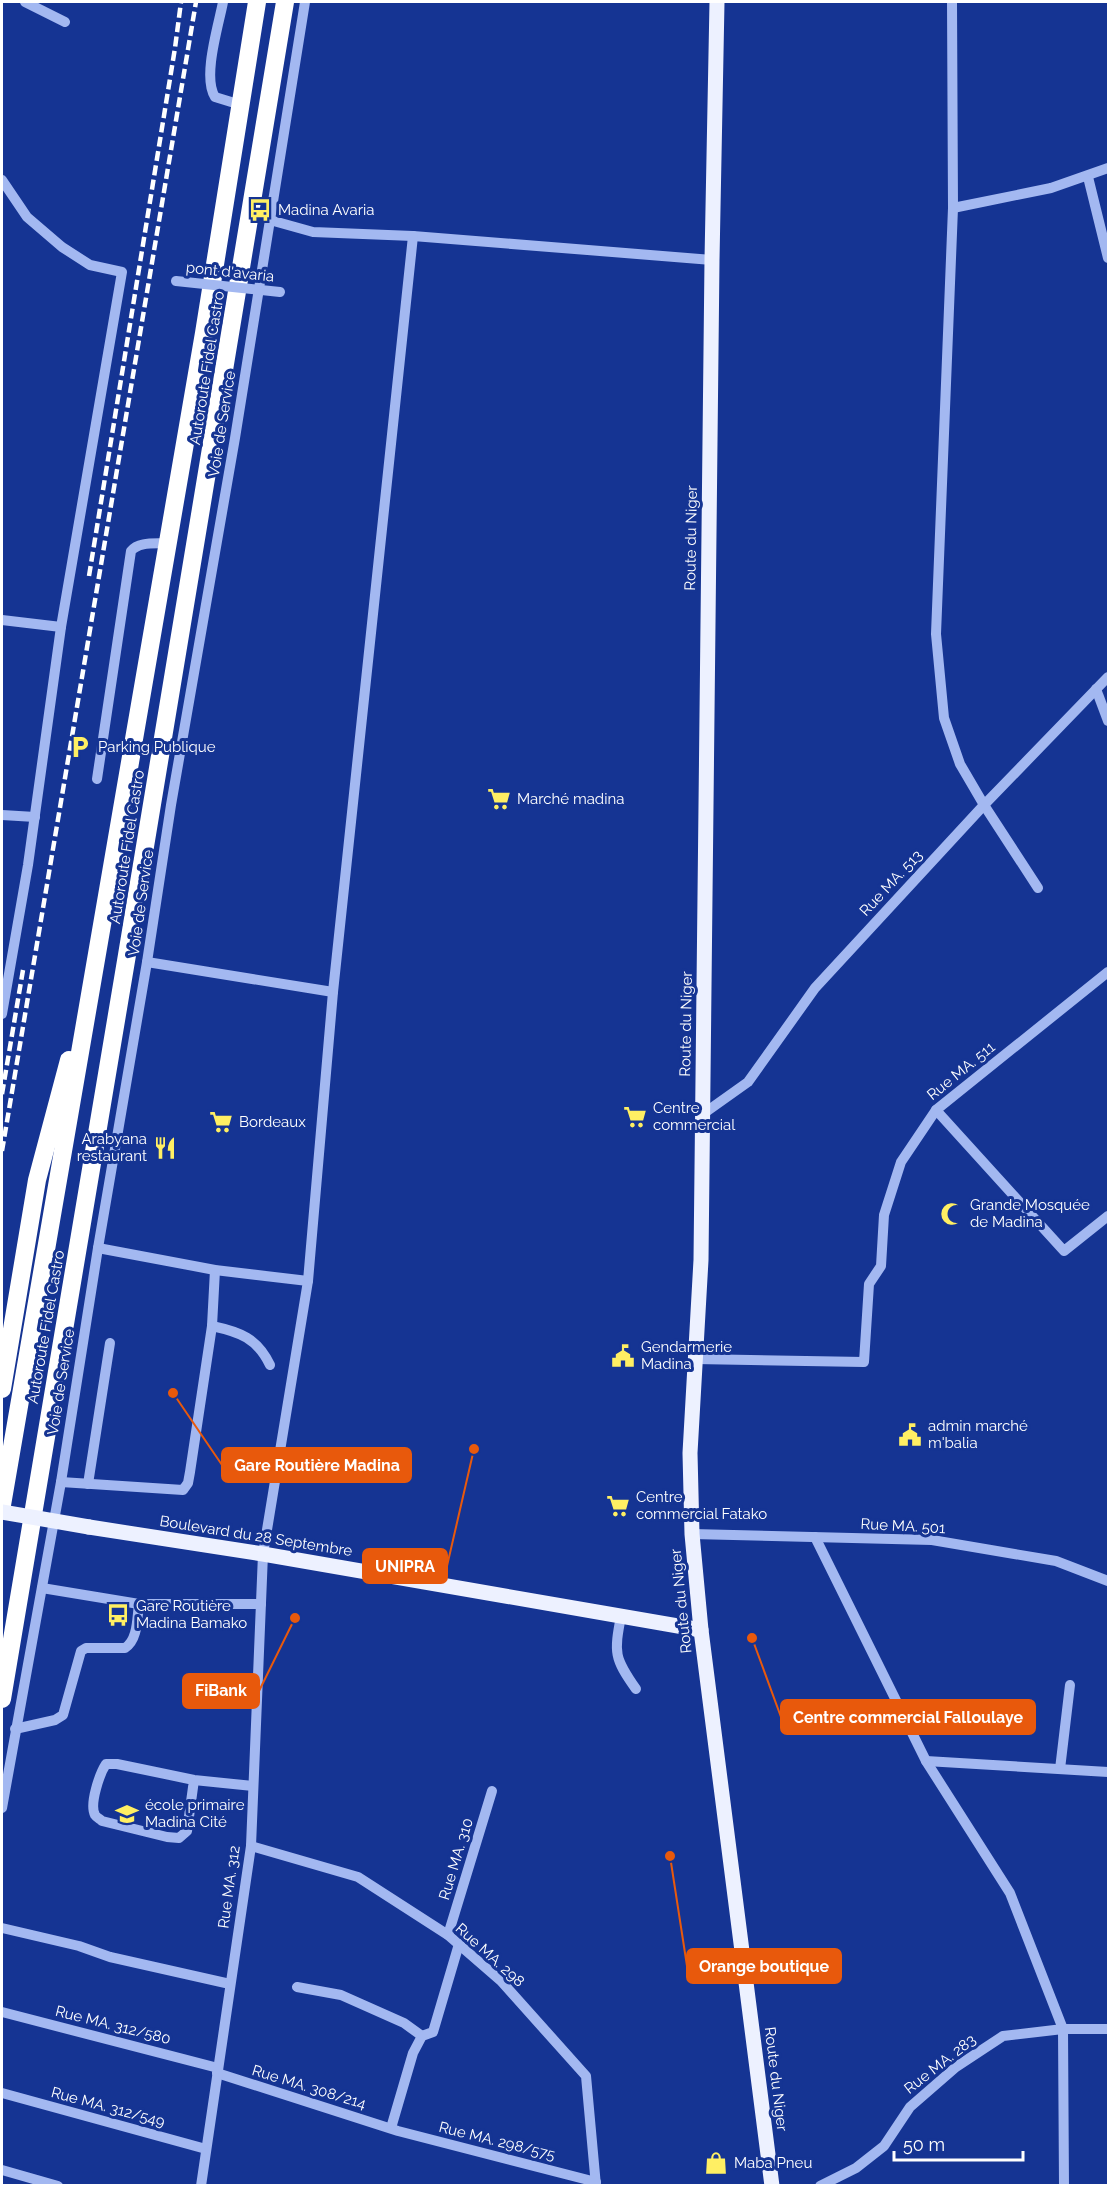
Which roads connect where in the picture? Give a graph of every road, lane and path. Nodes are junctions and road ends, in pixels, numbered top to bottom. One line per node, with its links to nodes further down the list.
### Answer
1 (25, 2): 8 (street)
2 (223, 2): 11 (street)
3 (257, 2): 11 (highway, Autoroute Fidel Castro)
4 (285, 2): 9 (highway, Autoroute Fidel Castro)
5 (305, 2): 10 (street, Voie de Service)
6 (717, 2): 19 (main road, Route du Niger)
7 (952, 2): 15 (street)
8 (65, 22)
9 (275, 56): 10 (street); 64 (highway, Autoroute Fidel Castro)
10 (295, 58): 16 (street, Voie de Service)
11 (241, 105): 22 (highway, Autoroute Fidel Castro)
12 (1108, 168): 13 (street)
13 (1088, 177): 15 (street); 18 (street)
14 (2, 180): 24 (street)
15 (953, 208): 29 (street)
16 (270, 220): 17 (street); 34 (street, Voie de Service)
17 (414, 236): 19 (street); 36 (street, Rue MA. 312)
18 (1108, 258)
19 (712, 260): 39 (main road, Route du Niger)
20 (176, 281): 21 (street, pont d'avaria, bridge)
21 (280, 292)
22 (168, 543): 28 (street); 33 (highway, Autoroute Fidel Castro)
23 (2, 620): 24 (street)
24 (61, 627): 31 (street)
25 (1108, 677): 26 (street, Rue MA. 513)
26 (1096, 689): 27 (street); 29 (street, Rue MA. 513)
27 (1108, 721)
28 (97, 779)
29 (984, 805): 32 (street); 39 (street, Rue MA. 513)
30 (2, 815): 31 (street)
31 (35, 817): 37 (street)
32 (1038, 888)
33 (100, 942): 48 (highway); 51 (highway, Autoroute Fidel Castro)
34 (147, 962): 36 (street); 41 (street, Voie de Service)
35 (1108, 972): 38 (street, Rue MA. 511)
36 (333, 992): 43 (street, Rue MA. 312)
37 (2, 1014)
38 (936, 1110): 40 (street); 46 (street, Rue MA. 511)
39 (703, 1114): 46 (main road, Route du Niger)
40 (1108, 1216)
41 (98, 1248): 42 (street); 49 (street, Voie de Service)
42 (215, 1270): 43 (street); 44 (street)
43 (308, 1281): 55 (street, Rue MA. 312)
44 (212, 1326): 47 (street); 50 (street)
45 (110, 1343): 50 (street)
46 (695, 1359): 53 (main road, Route du Niger)
47 (270, 1365)
48 (2, 1389)
49 (61, 1482): 50 (street); 57 (street, Voie de Service)
50 (88, 1484)
51 (2, 1505)
52 (2, 1512): 55 (main road, Boulevard du 28 Septembre, bridge)
53 (692, 1534): 54 (street, Rue MA. 501); 61 (main road, Route du Niger)
54 (815, 1537): 56 (street, Rue MA. 501); 66 (street)
55 (263, 1554): 59 (street, Rue MA. 312); 60 (main road, Boulevard du 28 Septembre)
56 (1108, 1581)
57 (42, 1588): 58 (street); 65 (street, Voie de Service)
58 (139, 1604): 59 (street); 65 (street)
59 (261, 1604): 70 (street, Rue MA. 312)
60 (621, 1616): 61 (main road, Boulevard du 28 Septembre); 63 (street)
61 (701, 1630): 91 (main road, Route du Niger)
62 (1070, 1685): 67 (street)
63 (636, 1689)
64 (2, 1699)
65 (15, 1729): 72 (street, Voie de Service)
66 (926, 1761): 67 (street); 80 (street)
67 (1060, 1769): 68 (street)
68 (1108, 1772)
69 (194, 1780): 69 (street); 70 (street)
70 (254, 1786): 73 (street, Rue MA. 312)
71 (492, 1791): 75 (street, Rue MA. 310)
72 (2, 1808)
73 (251, 1846): 75 (street, Rue MA. 298); 77 (street, Rue MA. 312)
74 (2, 1928): 77 (street)
75 (448, 1935): 76 (street, Rue MA. 298)
76 (459, 1944): 82 (street); 88 (street, Rue MA. 298)
77 (230, 1984): 83 (street, Rue MA. 312)
78 (297, 1987): 82 (street)
79 (2, 2012): 83 (street, Rue MA. 312/580)
80 (1063, 2029): 81 (street, Rue MA. 283); 92 (street, Rue MA. 283); 93 (street)
81 (1108, 2029)
82 (422, 2036): 85 (street)
83 (217, 2071): 85 (street, Rue MA. 308/214); 86 (street, Rue MA. 312)
84 (2, 2093): 86 (street, Rue MA. 312/549)
85 (391, 2128): 88 (street, Rue MA. 298/575)
86 (206, 2149): 90 (street, Rue MA. 312)
87 (2, 2170): 89 (street)
88 (596, 2184)
89 (58, 2186)
90 (201, 2186)
91 (772, 2186)
92 (820, 2186)
93 (1064, 2186)

